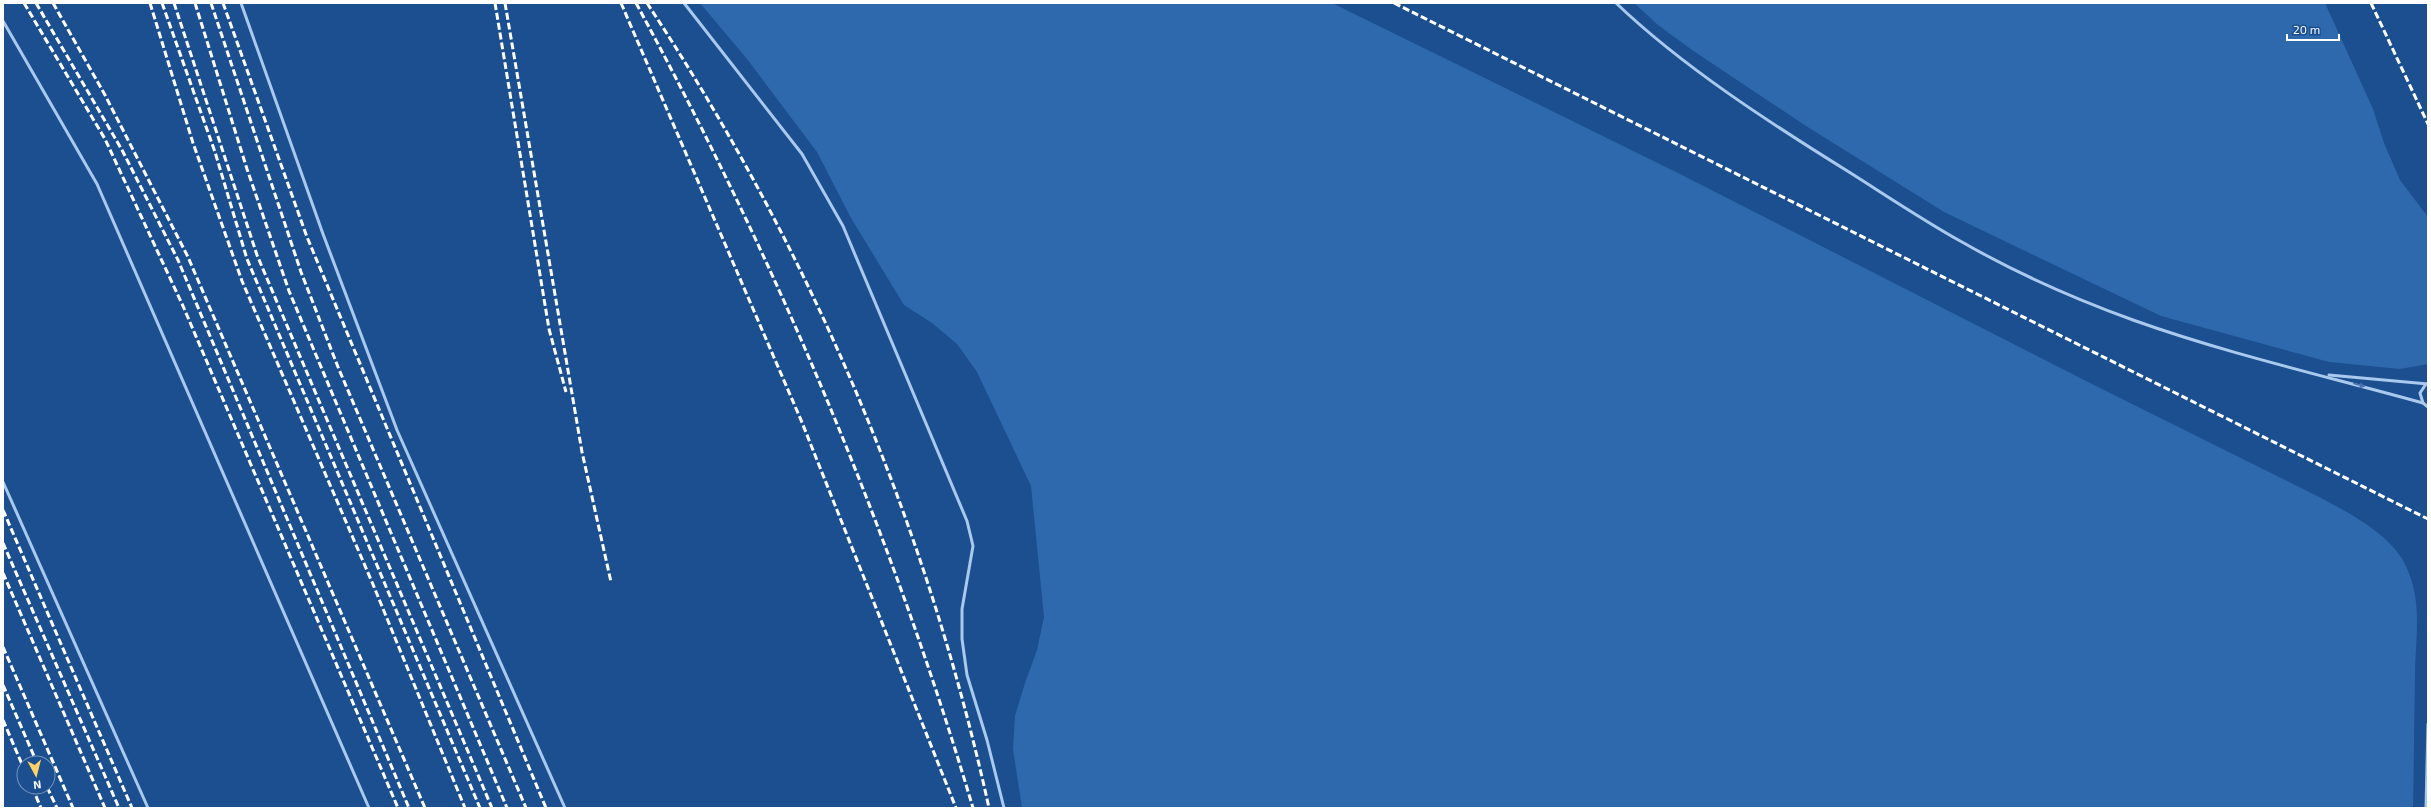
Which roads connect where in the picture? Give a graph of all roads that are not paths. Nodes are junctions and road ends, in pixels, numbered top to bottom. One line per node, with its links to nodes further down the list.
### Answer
1 (240, 3): 13 (lane)
2 (684, 3): 14 (lane)
3 (1616, 3): 5 (lane)
4 (3, 21): 12 (lane)
5 (2321, 375): 6 (lane); 7 (lane, one-way to 7)
6 (2427, 384): 7 (lane)
7 (2423, 403): 8 (lane)
8 (2428, 407)
9 (3, 482): 11 (lane)
10 (2428, 724): 15 (lane)
11 (148, 808)
12 (369, 808)
13 (565, 808)
14 (1004, 808)
15 (2426, 808)

